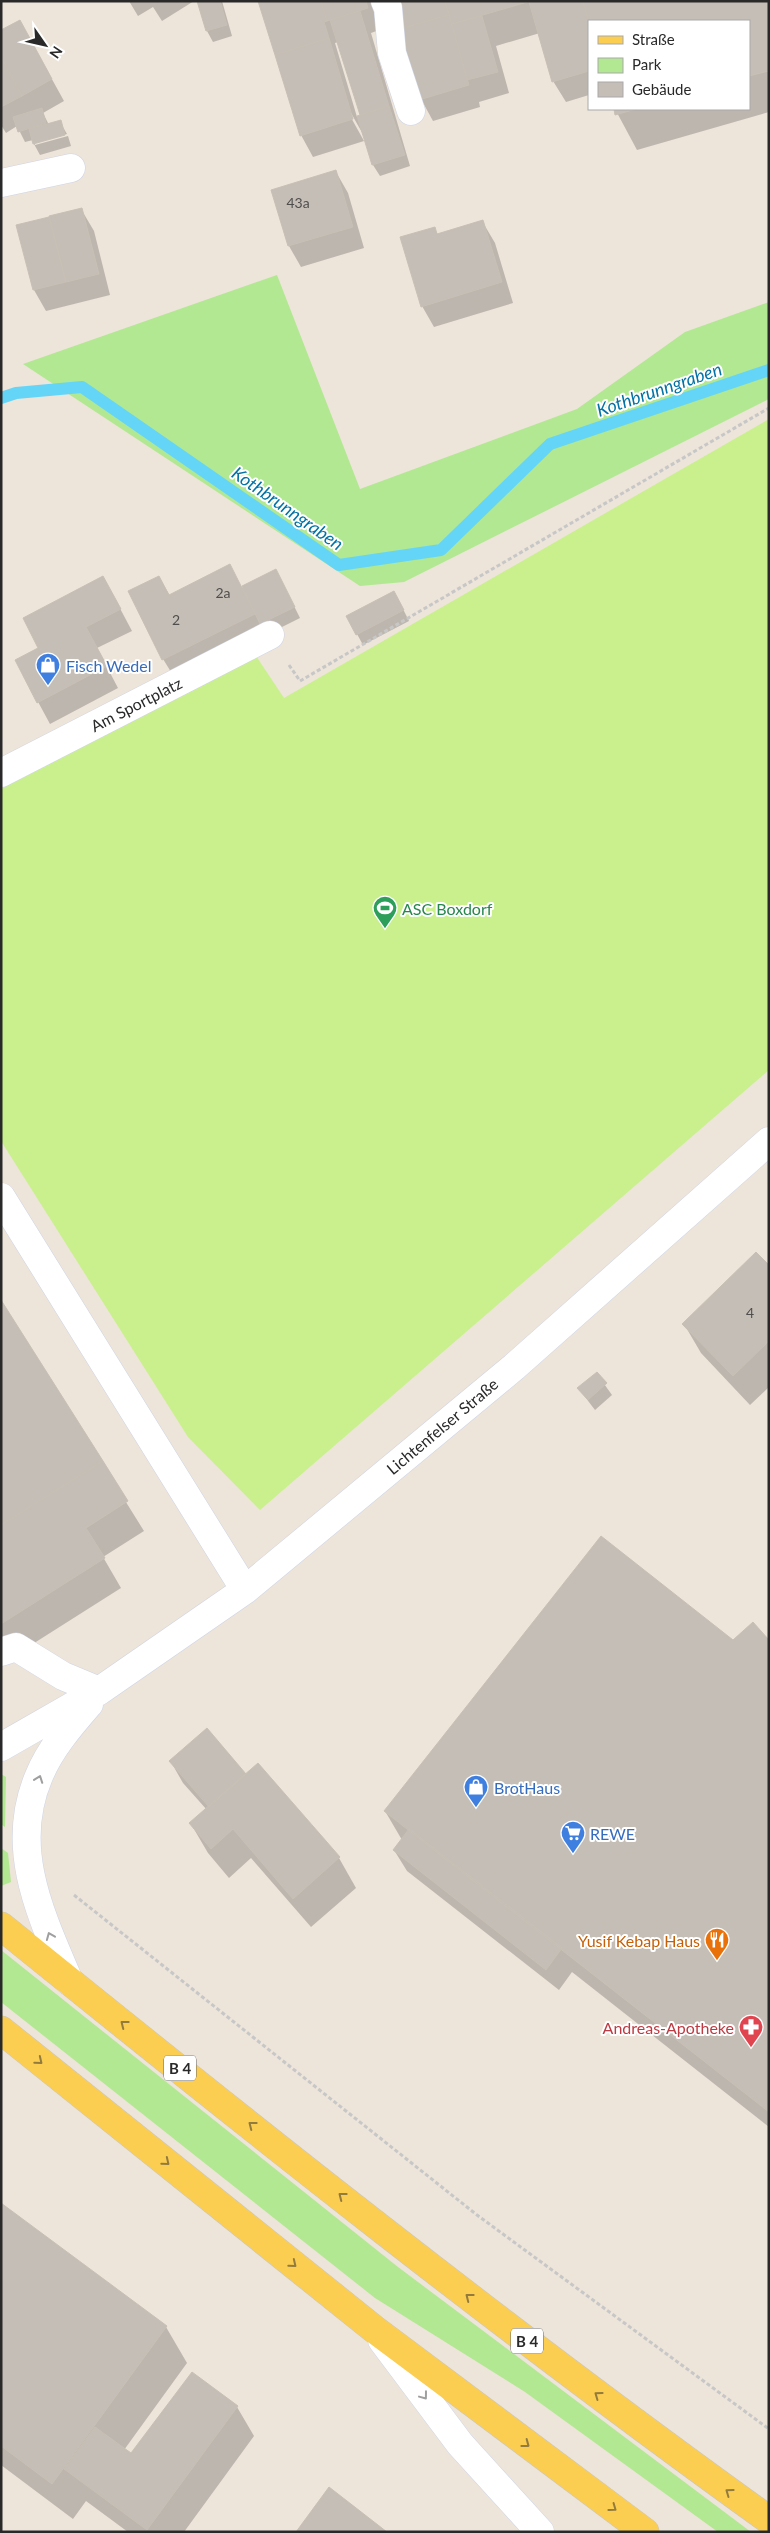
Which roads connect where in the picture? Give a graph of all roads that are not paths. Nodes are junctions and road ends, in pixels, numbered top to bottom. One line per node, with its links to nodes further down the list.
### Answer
1 (386, 1): 2 (street)
2 (411, 111)
3 (71, 168): 4 (street)
4 (1, 183)
5 (270, 635): 6 (street, Am Sportplatz)
6 (1, 772)
7 (769, 1141): 9 (street, Lichtenfelser Straße)
8 (1, 1197): 9 (street)
9 (244, 1590): 11 (street, Lichtenfelser Straße)
10 (1, 1652): 11 (street)
11 (99, 1691): 12 (street, Lichtenfelser Straße); 14 (street, Lichtenfelser Straße, one-way to 11)
12 (1, 1747)
13 (1, 1926): 14 (main road, B 4)
14 (70, 1981): 17 (main road, B 4, one-way to 14)
15 (1, 2030): 16 (main road, one-way to 16)
16 (374, 2329): 18 (street, one-way to 18); 19 (main road, one-way to 19)
17 (769, 2520)
18 (540, 2532)
19 (645, 2532)

